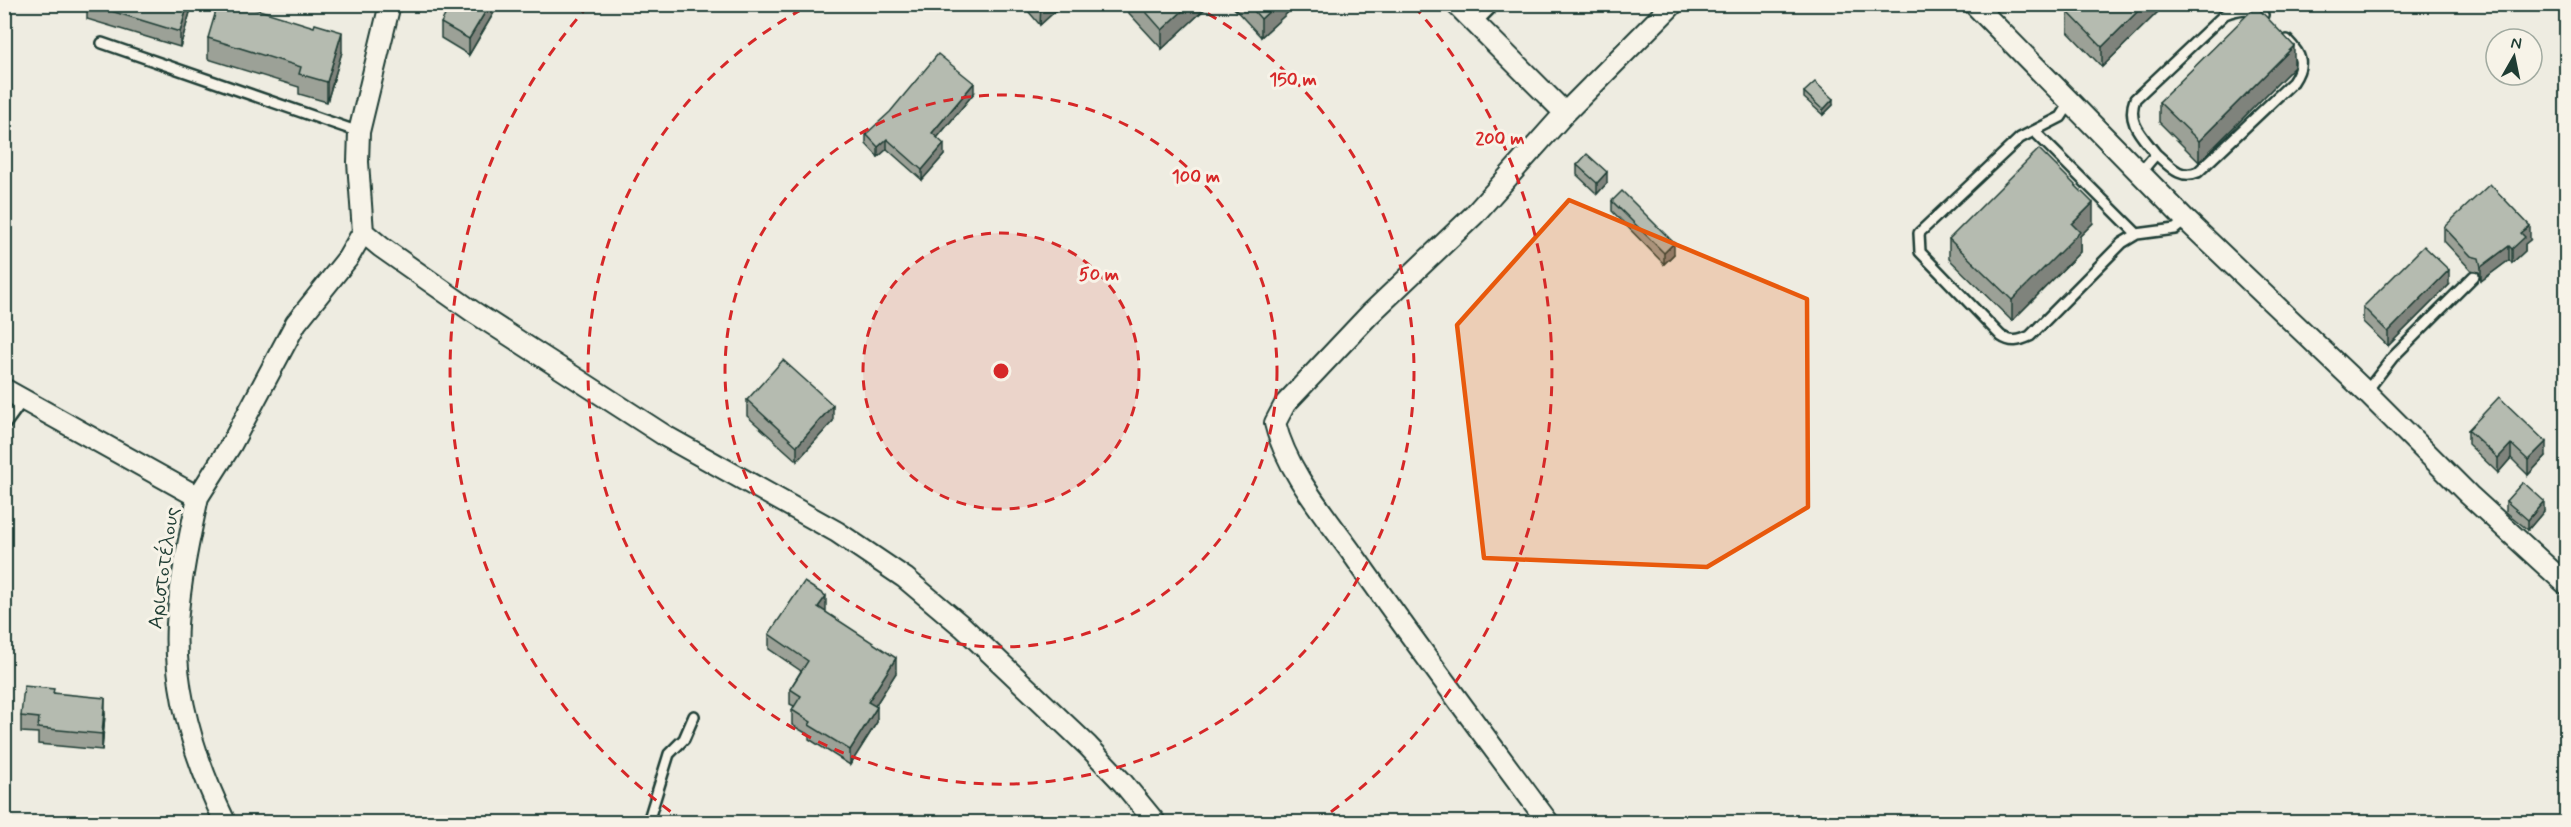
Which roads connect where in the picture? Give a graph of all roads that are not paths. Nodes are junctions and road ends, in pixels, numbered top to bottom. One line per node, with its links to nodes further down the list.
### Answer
1 (390, 4): 13 (street)
2 (1455, 4): 7 (street)
3 (1495, 4): 7 (lane)
4 (1673, 4): 11 (street)
5 (1974, 4): 10 (street)
6 (2268, 20): 14 (lane)
7 (1475, 24): 11 (street)
8 (2283, 35): 14 (lane)
9 (102, 43): 13 (lane)
10 (2070, 103): 12 (lane); 15 (street)
11 (1565, 113): 30 (street)
12 (2034, 131): 18 (lane); 18 (lane)
13 (359, 132): 17 (street)
14 (2156, 154): 15 (lane)
15 (2140, 173): 16 (street)
16 (2186, 220): 18 (lane); 21 (street)
17 (363, 232): 24 (street); 29 (street)
18 (2138, 234)
19 (2474, 276): 21 (lane)
20 (4, 388): 22 (street, Αριστοτέλους)
21 (2366, 392): 25 (street)
22 (23, 400): 23 (lane); 24 (street, Αριστοτέλους)
23 (4, 426)
24 (198, 497): 27 (street, Αριστοτέλους)
25 (2566, 584)
26 (694, 716): 28 (lane)
27 (225, 822)
28 (648, 822)
29 (1155, 822)
30 (1548, 822)

